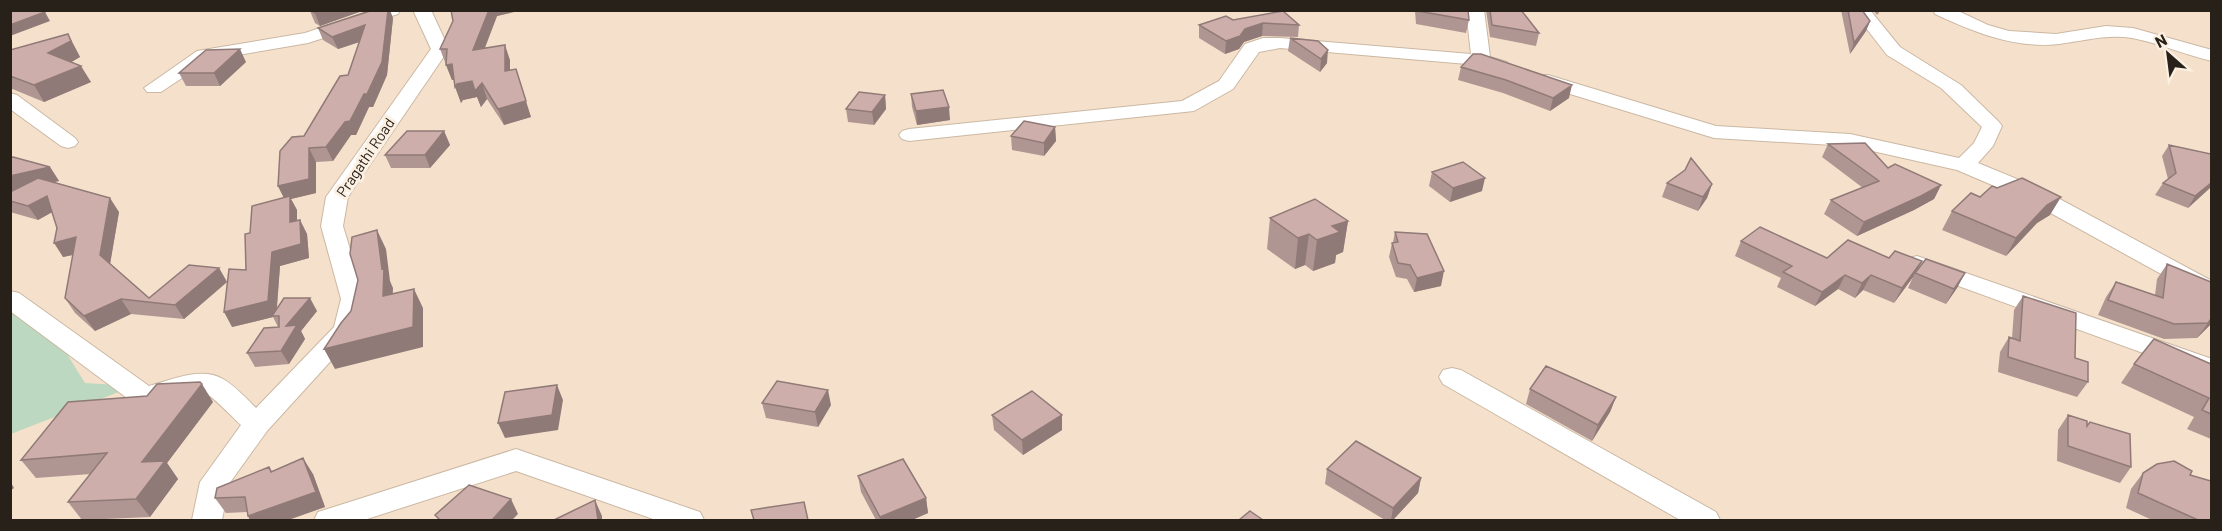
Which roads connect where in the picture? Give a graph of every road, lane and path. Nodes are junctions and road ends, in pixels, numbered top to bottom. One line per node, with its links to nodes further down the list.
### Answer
1 (392, 10): 8 (street)
2 (422, 10): 18 (street, Pragathi Road)
3 (1475, 10): 7 (street)
4 (1860, 10): 12 (street)
5 (1941, 10): 6 (street)
6 (2211, 56)
7 (1481, 60): 10 (street); 12 (street)
8 (154, 88)
9 (10, 99): 11 (street)
10 (909, 135)
11 (68, 142)
12 (1964, 165): 14 (street)
13 (1917, 263): 16 (street)
14 (2211, 291)
15 (10, 299): 18 (street)
16 (2211, 369)
17 (1452, 377): 22 (street)
18 (257, 424): 19 (street, Pragathi Road)
19 (207, 520)
20 (329, 520): 21 (street)
21 (689, 520)
22 (1705, 520)

